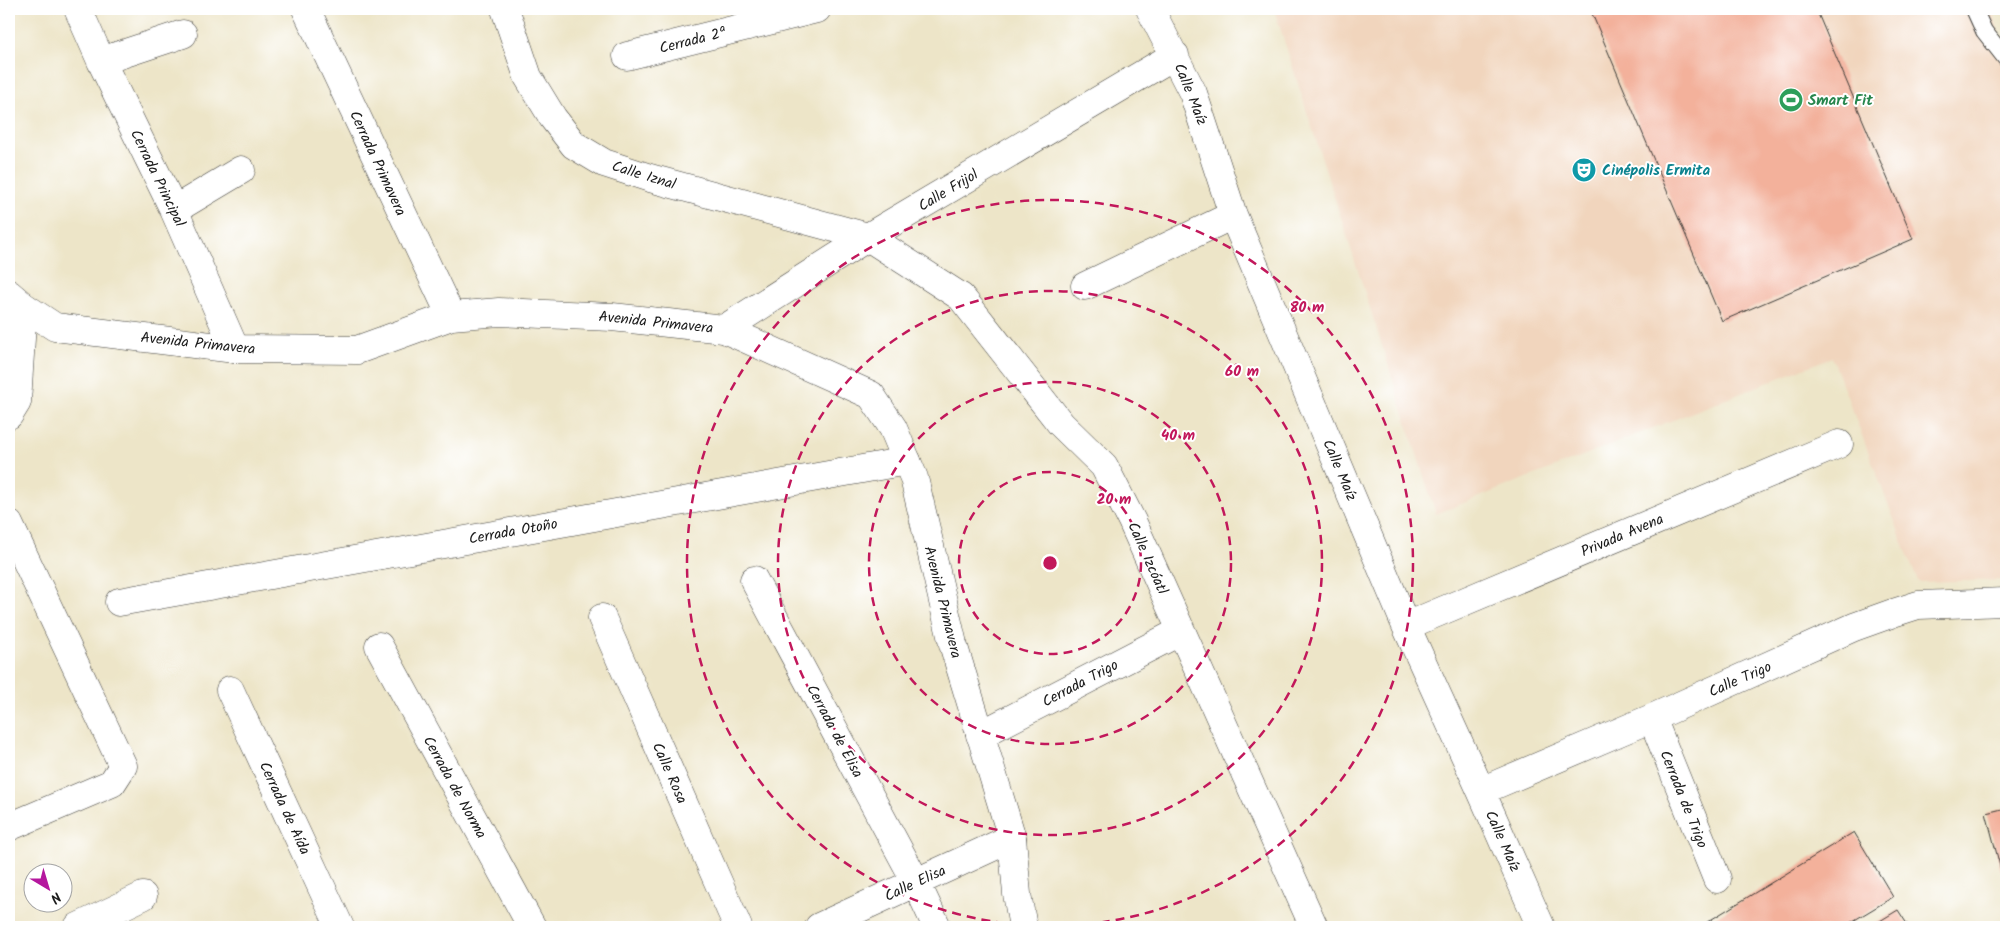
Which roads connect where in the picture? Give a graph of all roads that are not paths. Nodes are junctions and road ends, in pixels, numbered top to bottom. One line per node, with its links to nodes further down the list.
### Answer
1 (78, 9): 11 (street, Cerrada Principal)
2 (306, 9): 18 (street, Cerrada Primavera)
3 (505, 9): 15 (street, Calle Iznal)
4 (816, 9): 9 (street, Cerrada 2ª)
5 (1150, 9): 8 (street, Calle Maíz)
6 (1974, 9): 10 (lane)
7 (183, 34): 11 (street)
8 (1175, 55): 14 (street, Calle Maíz); 15 (street, Calle Frijol)
9 (627, 56)
10 (2006, 59)
11 (101, 60): 13 (street, Cerrada Principal)
12 (241, 170): 13 (street)
13 (174, 210): 20 (street, Cerrada Principal)
14 (1233, 215): 16 (street); 29 (street, Calle Maíz)
15 (868, 237): 19 (street, Calle Frijol); 30 (street, Calle Izcóatl)
16 (1085, 286)
17 (16, 300): 20 (street, Avenida Primavera); 21 (street)
18 (451, 316): 19 (street, Avenida Primavera); 20 (street, Avenida Primavera)
19 (724, 329): 23 (street, Avenida Primavera)
20 (235, 349)
21 (9, 415)
22 (1839, 444): 29 (street, Privada Avena)
23 (907, 461): 26 (street, Cerrada Otoño); 34 (street, Avenida Primavera)
24 (9, 524): 36 (street)
25 (754, 580): 39 (street, Cerrada de Elisa)
26 (119, 602)
27 (2006, 602): 33 (street, Calle Trigo)
28 (602, 618): 44 (street, Calle Rosa)
29 (1406, 626): 35 (street, Calle Maíz)
30 (1181, 631): 34 (street, Cerrada Trigo); 48 (street, Calle Izcóatl)
31 (379, 646): 43 (street, Cerrada de Norma)
32 (230, 690): 42 (street, Cerrada de Aída)
33 (1652, 718): 35 (street, Calle Trigo); 38 (street, Cerrada de Trigo)
34 (980, 736): 37 (street, Avenida Primavera)
35 (1481, 791): 49 (street, Calle Maíz)
36 (9, 827)
37 (1012, 838): 39 (street, Calle Elisa); 47 (street, Avenida Primavera)
38 (1717, 879)
39 (916, 882): 45 (street, Calle Elisa); 46 (street, Cerrada de Elisa)
40 (143, 896): 41 (street)
41 (78, 927)
42 (340, 927)
43 (532, 927)
44 (738, 927)
45 (819, 927)
46 (937, 927)
47 (1023, 927)
48 (1314, 927)
49 (1541, 927)

